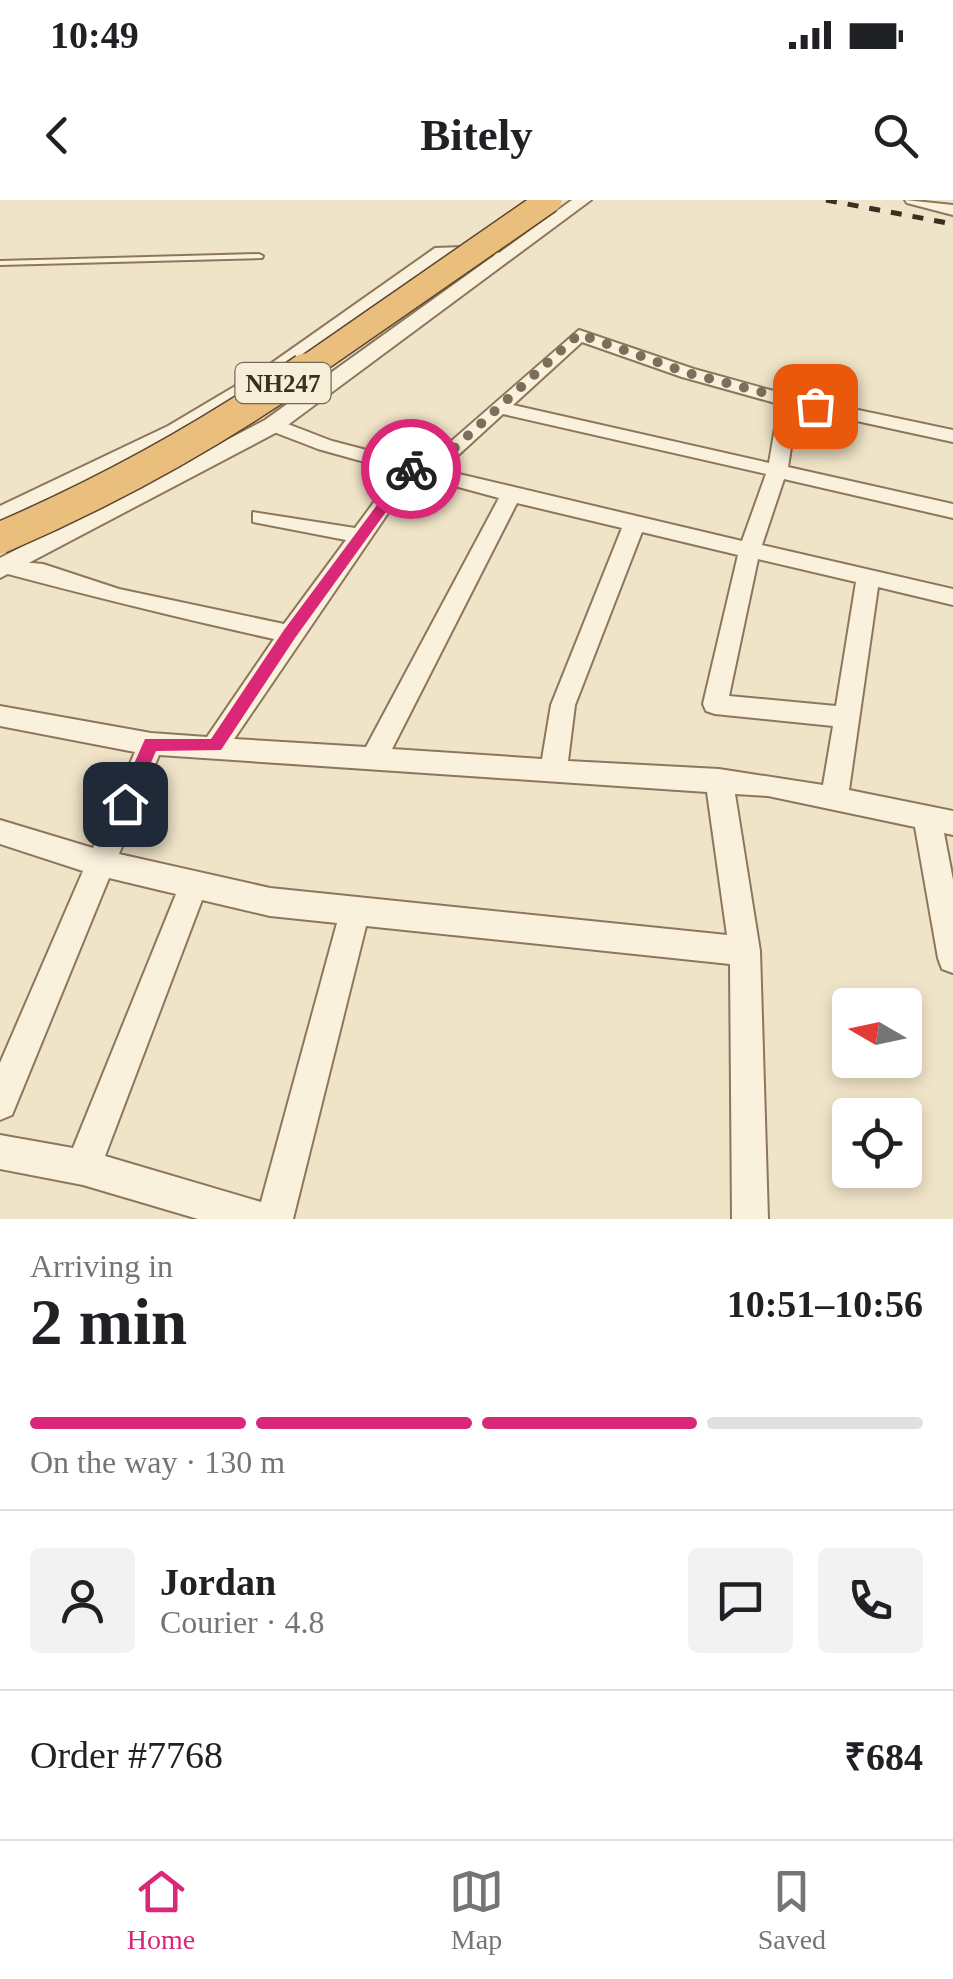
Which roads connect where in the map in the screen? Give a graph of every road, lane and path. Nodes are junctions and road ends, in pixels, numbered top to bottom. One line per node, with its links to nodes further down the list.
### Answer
1 (549, 200): 20 (highway, NH247, bridge)
2 (583, 200): 5 (street)
3 (914, 200): 4 (street)
4 (953, 210)
5 (514, 250): 10 (street); 16 (street)
6 (259, 256): 7 (lane)
7 (0, 263)
8 (789, 401): 9 (street); 11 (street); 12 (street)
9 (498, 407): 12 (street); 13 (street)
10 (273, 425): 13 (street); 22 (street)
11 (953, 436)
12 (778, 470): 15 (street); 21 (street)
13 (418, 471): 14 (street); 19 (street)
14 (511, 495): 18 (street); 30 (street)
15 (953, 511)
16 (0, 516)
17 (260, 517): 19 (street)
18 (634, 525): 21 (street); 31 (street)
19 (360, 536): 25 (street)
20 (0, 538)
21 (749, 552): 23 (street); 27 (street)
22 (3, 568): 25 (street)
23 (868, 578): 24 (street); 27 (street)
24 (953, 598)
25 (290, 634): 29 (street)
26 (0, 716): 28 (street)
27 (846, 717): 33 (street)
28 (150, 744): 29 (street); 36 (street)
29 (216, 746): 30 (street)
30 (374, 758): 31 (street)
31 (553, 770): 32 (street)
32 (719, 780): 33 (street); 39 (street)
33 (834, 798): 34 (street)
34 (940, 820): 40 (street)
35 (0, 832): 36 (street)
36 (100, 863): 37 (street); 41 (street)
37 (194, 884): 38 (street); 43 (street)
38 (355, 911): 39 (street); 45 (street)
39 (745, 951): 46 (street)
40 (953, 958)
41 (0, 1103)
42 (0, 1152): 43 (street)
43 (84, 1167): 44 (street)
44 (259, 1219)
45 (274, 1219)
46 (750, 1219)

